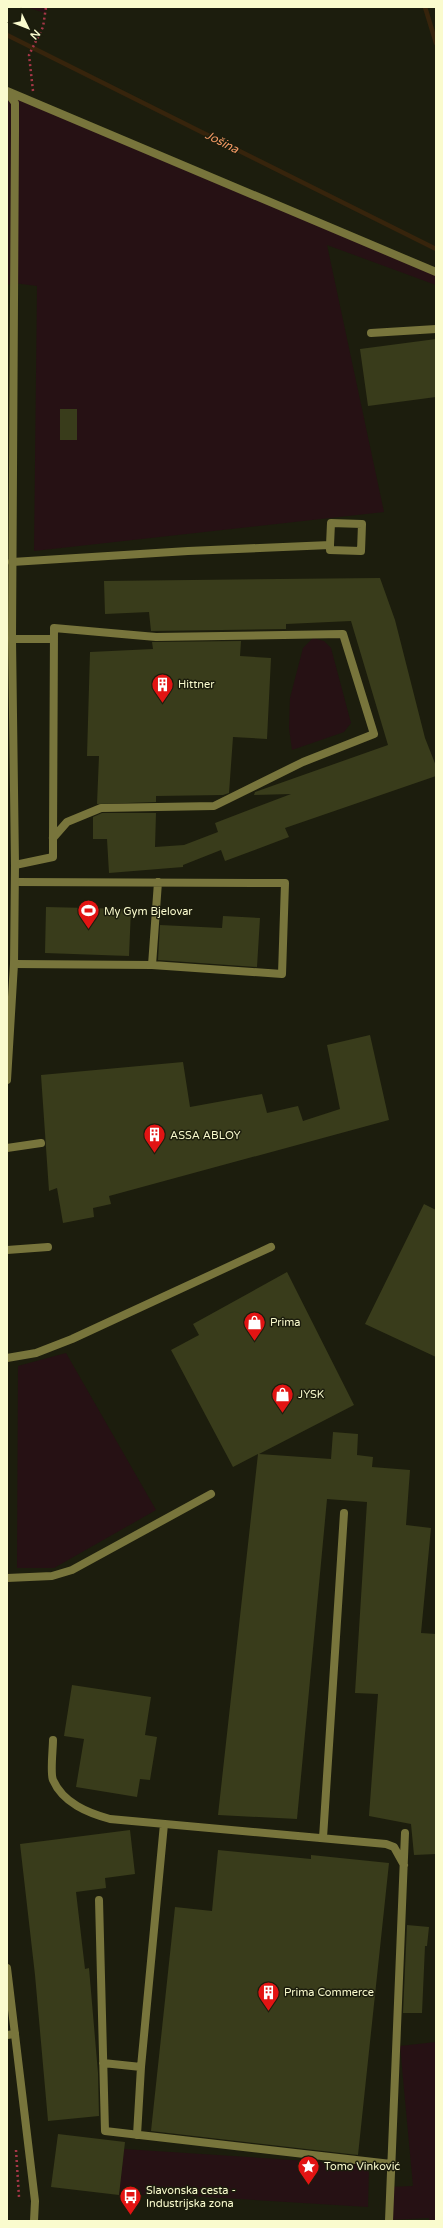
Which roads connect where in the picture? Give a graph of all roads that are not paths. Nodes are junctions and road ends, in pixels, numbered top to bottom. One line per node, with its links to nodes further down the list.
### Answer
1 (7, 92): 2 (street); 3 (street)
2 (11, 249): 7 (street)
3 (436, 272)
4 (436, 329): 5 (street)
5 (371, 333)
6 (330, 545): 6 (street); 7 (street)
7 (12, 562): 8 (street)
8 (12, 639): 9 (street); 11 (street)
9 (54, 639): 10 (street); 10 (street)
10 (53, 838): 11 (street)
11 (15, 865): 12 (street)
12 (15, 882): 13 (street); 14 (street)
13 (158, 882): 15 (street); 15 (street)
14 (14, 964): 15 (street); 16 (street)
15 (152, 965)
16 (7, 1080)
17 (41, 1143): 18 (street)
18 (7, 1148)
19 (48, 1247): 21 (street)
20 (271, 1247): 22 (street)
21 (7, 1250)
22 (7, 1358)
23 (211, 1494): 25 (street)
24 (344, 1513): 29 (street)
25 (7, 1578)
26 (53, 1740): 27 (street)
27 (164, 1824): 29 (street); 35 (street)
28 (405, 1833): 30 (street)
29 (323, 1838): 30 (street)
30 (404, 1865): 37 (street)
31 (99, 1900): 34 (street)
32 (7, 1968): 33 (street)
33 (11, 2034): 38 (street)
34 (104, 2063): 35 (street); 36 (street)
35 (140, 2067): 36 (street)
36 (137, 2135): 37 (street)
37 (391, 2164): 39 (street)
38 (34, 2221)
39 (389, 2221)

